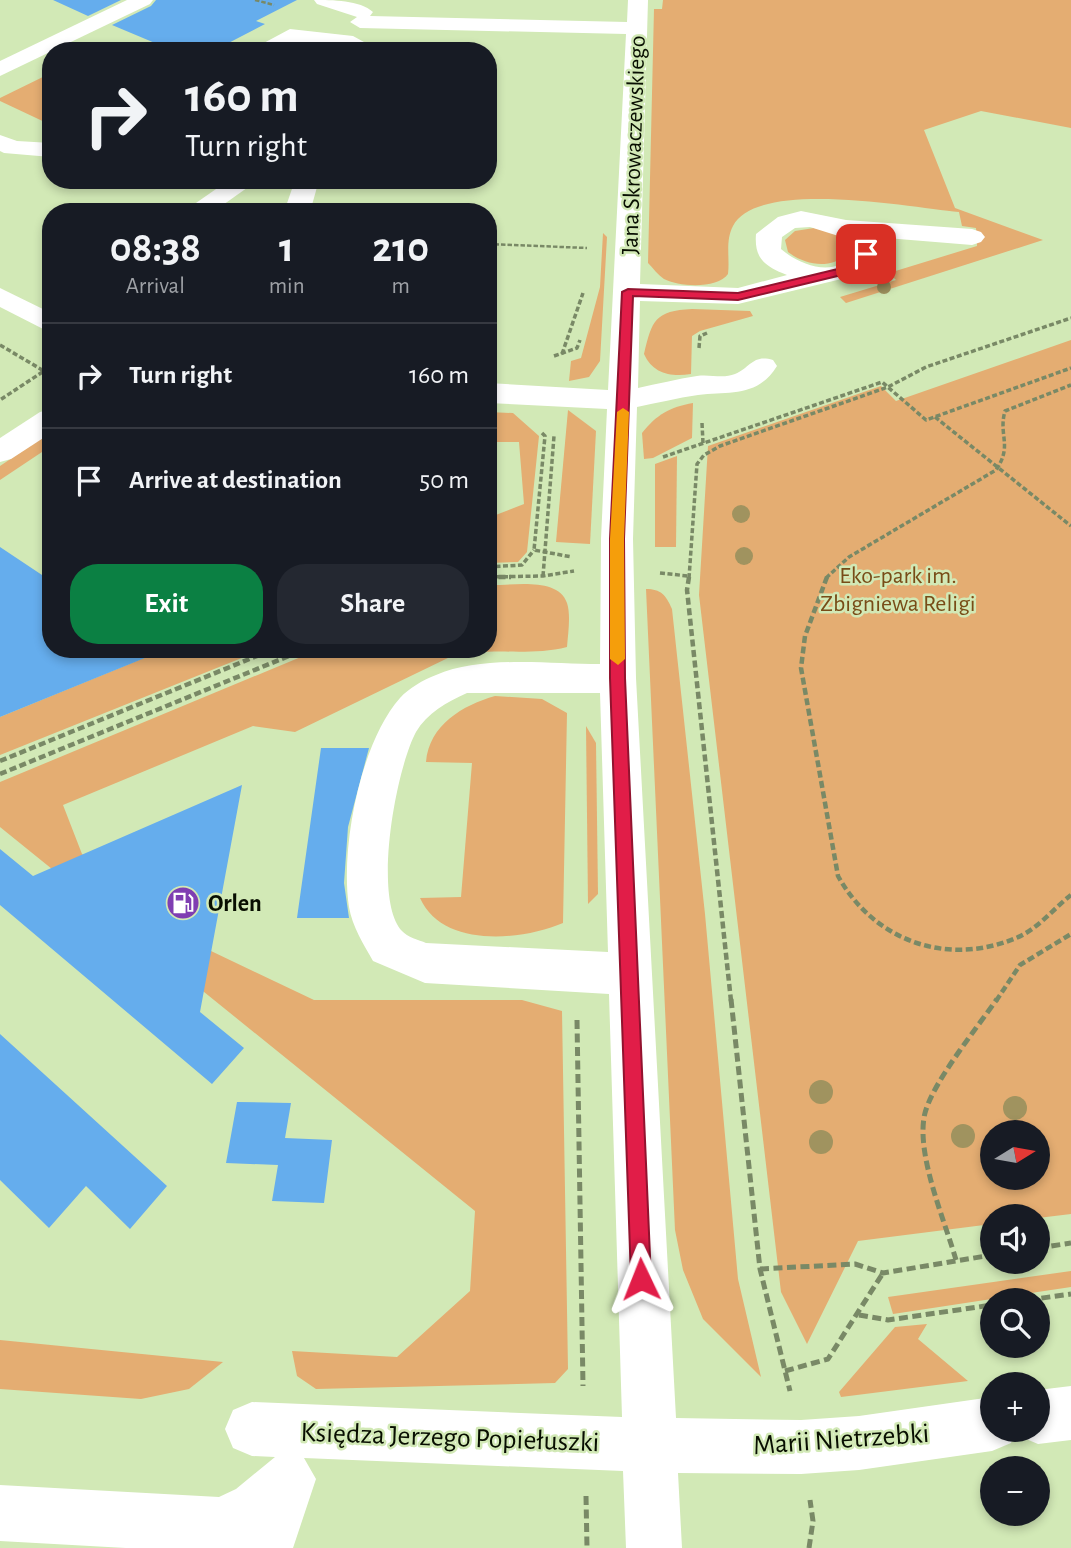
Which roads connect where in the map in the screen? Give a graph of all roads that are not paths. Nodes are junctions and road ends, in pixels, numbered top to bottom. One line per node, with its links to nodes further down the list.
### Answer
1 (144, 0): 6 (street)
2 (324, 0): 4 (street)
3 (638, 0): 5 (street, Jana Skrowaczewskiego)
4 (359, 25): 5 (street); 7 (street)
5 (636, 29): 17 (street, Jana Skrowaczewskiego)
6 (56, 42)
7 (276, 42)
8 (42, 49): 9 (street)
9 (0, 69)
10 (0, 142): 11 (street)
11 (42, 150)
12 (232, 189): 13 (street)
13 (209, 203)
14 (847, 227): 15 (street); 16 (street); 16 (street)
15 (964, 228)
16 (819, 275): 17 (street)
17 (628, 292): 22 (street, Jana Skrowaczewskiego)
18 (0, 296): 19 (street)
19 (42, 312)
20 (701, 385): 22 (street)
21 (497, 393): 22 (street)
22 (624, 400): 25 (street, Jana Skrowaczewskiego)
23 (42, 425): 24 (street)
24 (0, 452)
25 (618, 678): 26 (street, Jana Skrowaczewskiego); 26 (street)
26 (628, 974): 30 (street, Jana Skrowaczewskiego)
27 (1071, 1413): 28 (street)
28 (1050, 1416)
29 (980, 1426): 30 (street, Marii Nietrzebki)
30 (648, 1445): 31 (street, Księdza Jerzego Popiełuszki); 34 (street, Jana Skrowaczewskiego)
31 (278, 1446): 32 (street); 33 (street)
32 (0, 1513)
33 (265, 1548)
34 (654, 1548)

